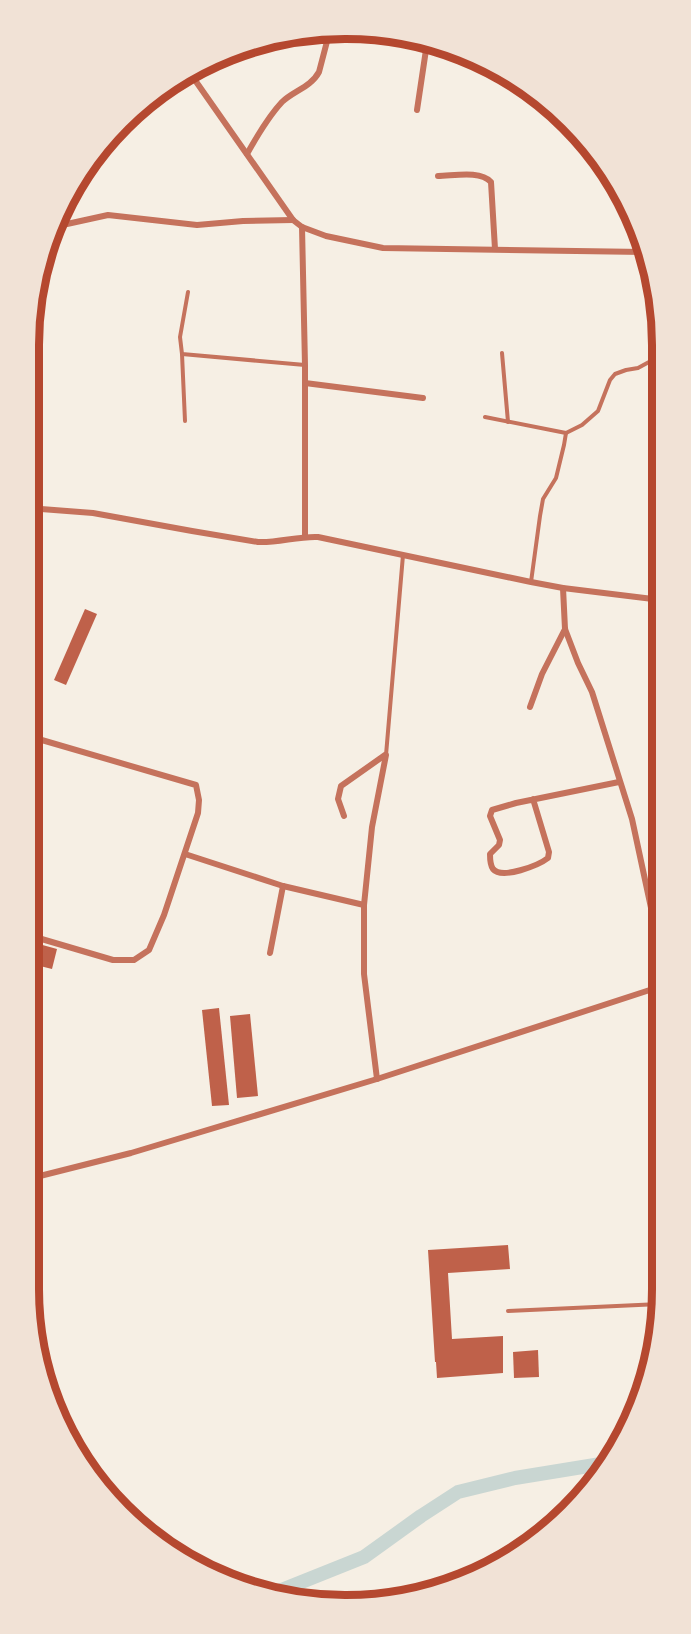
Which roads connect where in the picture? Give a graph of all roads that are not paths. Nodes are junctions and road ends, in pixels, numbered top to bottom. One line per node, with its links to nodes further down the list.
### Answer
1 (327, 40): 5 (street)
2 (427, 50): 4 (street)
3 (194, 79): 5 (street)
4 (417, 110)
5 (247, 154): 7 (street)
6 (438, 176): 10 (street)
7 (293, 220): 8 (street); 9 (street)
8 (64, 224)
9 (302, 227): 10 (street); 16 (street)
10 (495, 249): 11 (street)
11 (638, 252)
12 (188, 292): 14 (lane)
13 (502, 353): 21 (lane)
14 (182, 354): 16 (lane); 20 (lane)
15 (652, 361): 22 (lane)
16 (304, 365): 17 (street)
17 (304, 383): 18 (street); 24 (street)
18 (423, 398)
19 (485, 417): 21 (lane)
20 (184, 421)
21 (508, 422): 22 (lane)
22 (566, 433): 26 (lane)
23 (39, 508): 24 (street)
24 (305, 536): 25 (street)
25 (403, 555): 26 (street); 32 (lane)
26 (531, 582): 27 (street)
27 (563, 588): 28 (street); 29 (street)
28 (652, 599)
29 (565, 629): 30 (street); 33 (street)
30 (530, 707)
31 (39, 739): 36 (street)
32 (386, 755): 35 (street); 38 (street)
33 (619, 782): 34 (street); 39 (street)
34 (533, 799): 34 (street)
35 (344, 816)
36 (185, 854): 37 (street); 40 (street)
37 (283, 886): 38 (street); 41 (street)
38 (364, 906): 43 (street)
39 (652, 912)
40 (39, 938)
41 (270, 953)
42 (652, 989): 43 (street)
43 (377, 1080): 44 (street)
44 (39, 1176)
45 (651, 1304): 46 (lane)
46 (508, 1311)

